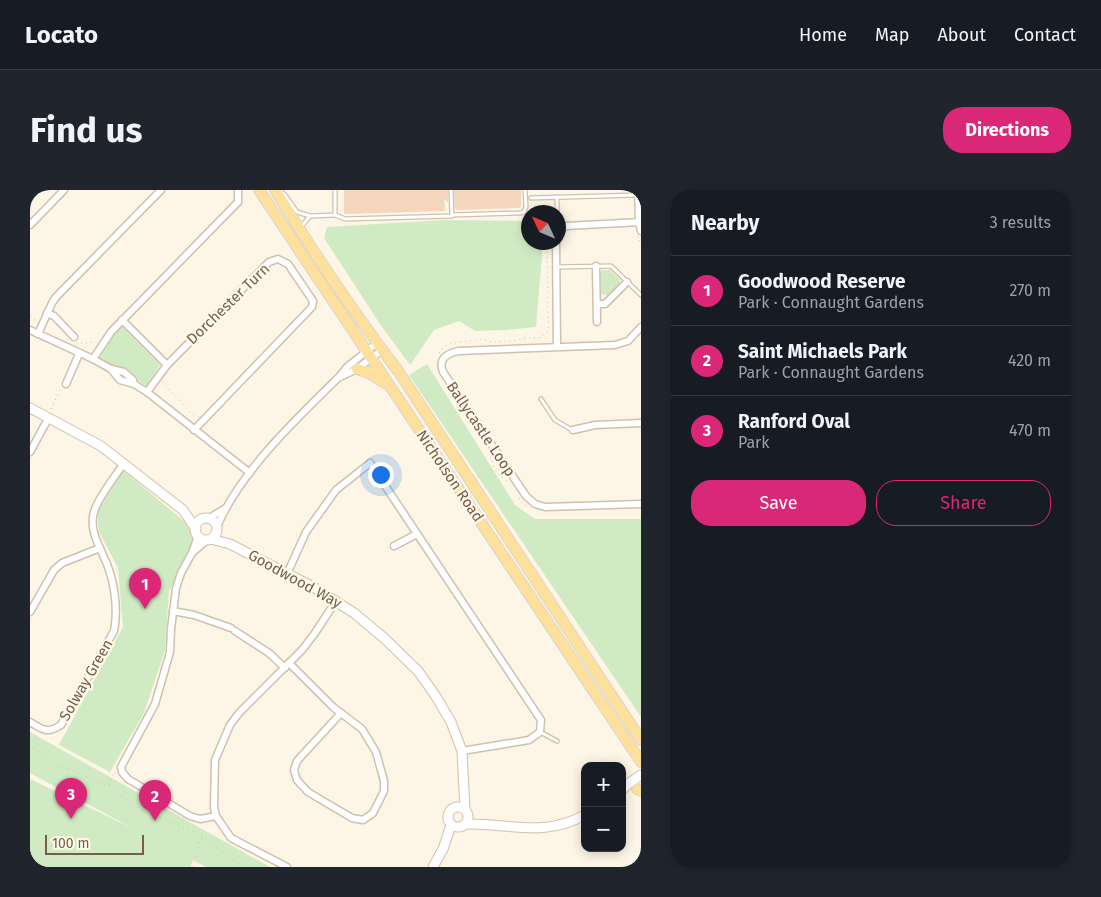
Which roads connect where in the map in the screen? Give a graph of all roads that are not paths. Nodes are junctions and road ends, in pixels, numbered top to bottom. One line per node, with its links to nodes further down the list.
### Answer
1 (64, 190): 19 (street)
2 (161, 190): 29 (street)
3 (238, 190): 30 (street)
4 (253, 190): 13 (main road)
5 (260, 190): 13 (main road, Nicholson Road)
6 (277, 190): 17 (lane); 22 (main road, Nicholson Road)
7 (335, 190): 15 (lane)
8 (451, 190): 16 (lane)
9 (525, 190): 16 (lane)
10 (639, 193): 11 (lane); 18 (street)
11 (557, 197): 12 (lane); 14 (lane)
12 (531, 198)
13 (270, 205): 38 (main road, Nicholson Road)
14 (557, 205)
15 (335, 215): 16 (lane); 17 (lane)
16 (452, 215)
17 (310, 216): 22 (lane)
18 (640, 222): 20 (street); 21 (street)
19 (30, 225)
20 (566, 226)
21 (641, 231)
22 (300, 232): 35 (main road, Nicholson Road)
23 (556, 250): 25 (street)
24 (596, 266): 25 (lane); 26 (lane); 28 (street)
25 (556, 267): 36 (street)
26 (628, 282): 27 (lane); 28 (street)
27 (641, 295)
28 (598, 304): 31 (street)
29 (47, 313): 33 (street); 34 (street)
30 (122, 320): 39 (street); 40 (street)
31 (598, 322)
32 (641, 327): 36 (street, Ballycastle Loop)
33 (33, 331): 37 (street)
34 (74, 337)
35 (379, 346): 38 (street); 75 (main road, Nicholson Road)
36 (557, 346): 55 (street, Ballycastle Loop)
37 (79, 354): 39 (street); 43 (street)
38 (368, 355): 41 (street); 42 (street); 44 (main road, Nicholson Road)
39 (93, 359): 45 (street)
40 (167, 365): 45 (street, Dorchester Turn); 50 (street, Dorchester Turn)
41 (357, 369): 42 (street); 44 (main road)
42 (339, 377): 54 (street)
43 (66, 384)
44 (390, 386): 78 (main road, Nicholson Road)
45 (147, 392): 50 (street)
46 (541, 398): 51 (lane)
47 (30, 408): 48 (street, Goodwood Way)
48 (48, 417): 52 (street); 53 (street, Goodwood Way)
49 (641, 423): 51 (street)
50 (194, 430): 54 (street)
51 (573, 430)
52 (30, 452)
53 (124, 463): 57 (street, Goodwood Way); 65 (street, Solway Green)
54 (250, 473): 56 (street)
55 (641, 504)
56 (224, 509): 58 (street); 59 (street)
57 (183, 510): 58 (street, Goodwood Way); 60 (street, Goodwood Way)
58 (206, 519): 59 (street, Goodwood Way); 60 (street)
59 (217, 529): 62 (street); 63 (street, Goodwood Way)
60 (197, 532): 62 (street, Goodwood Way); 66 (street)
61 (417, 534): 64 (street); 67 (street); 74 (street)
62 (209, 540): 63 (street, Goodwood Way); 66 (street)
63 (230, 544): 67 (street, Goodwood Way)
64 (394, 546)
65 (100, 548): 70 (street); 73 (street, Solway Green)
66 (192, 553): 69 (street)
67 (287, 574): 68 (street, Goodwood Way)
68 (336, 601): 71 (street); 77 (street, Goodwood Way)
69 (173, 611): 71 (street); 86 (street)
70 (30, 612)
71 (287, 665): 72 (street); 86 (street)
72 (341, 713): 72 (street)
73 (30, 722)
74 (540, 732): 76 (lane); 77 (street)
75 (641, 740)
76 (556, 741)
77 (462, 751): 81 (street, Goodwood Way)
78 (641, 762)
79 (641, 775): 80 (street)
80 (626, 786)
81 (463, 788): 84 (street, Goodwood Way); 85 (street, Goodwood Way)
82 (640, 789): 83 (street)
83 (626, 793)
84 (453, 808): 85 (street); 89 (street, Goodwood Way)
85 (466, 811): 88 (street); 89 (street, Goodwood Way)
86 (216, 816): 90 (street)
87 (581, 817): 88 (street)
88 (485, 823): 89 (street)
89 (459, 826): 91 (street)
90 (287, 867)
91 (433, 867)

